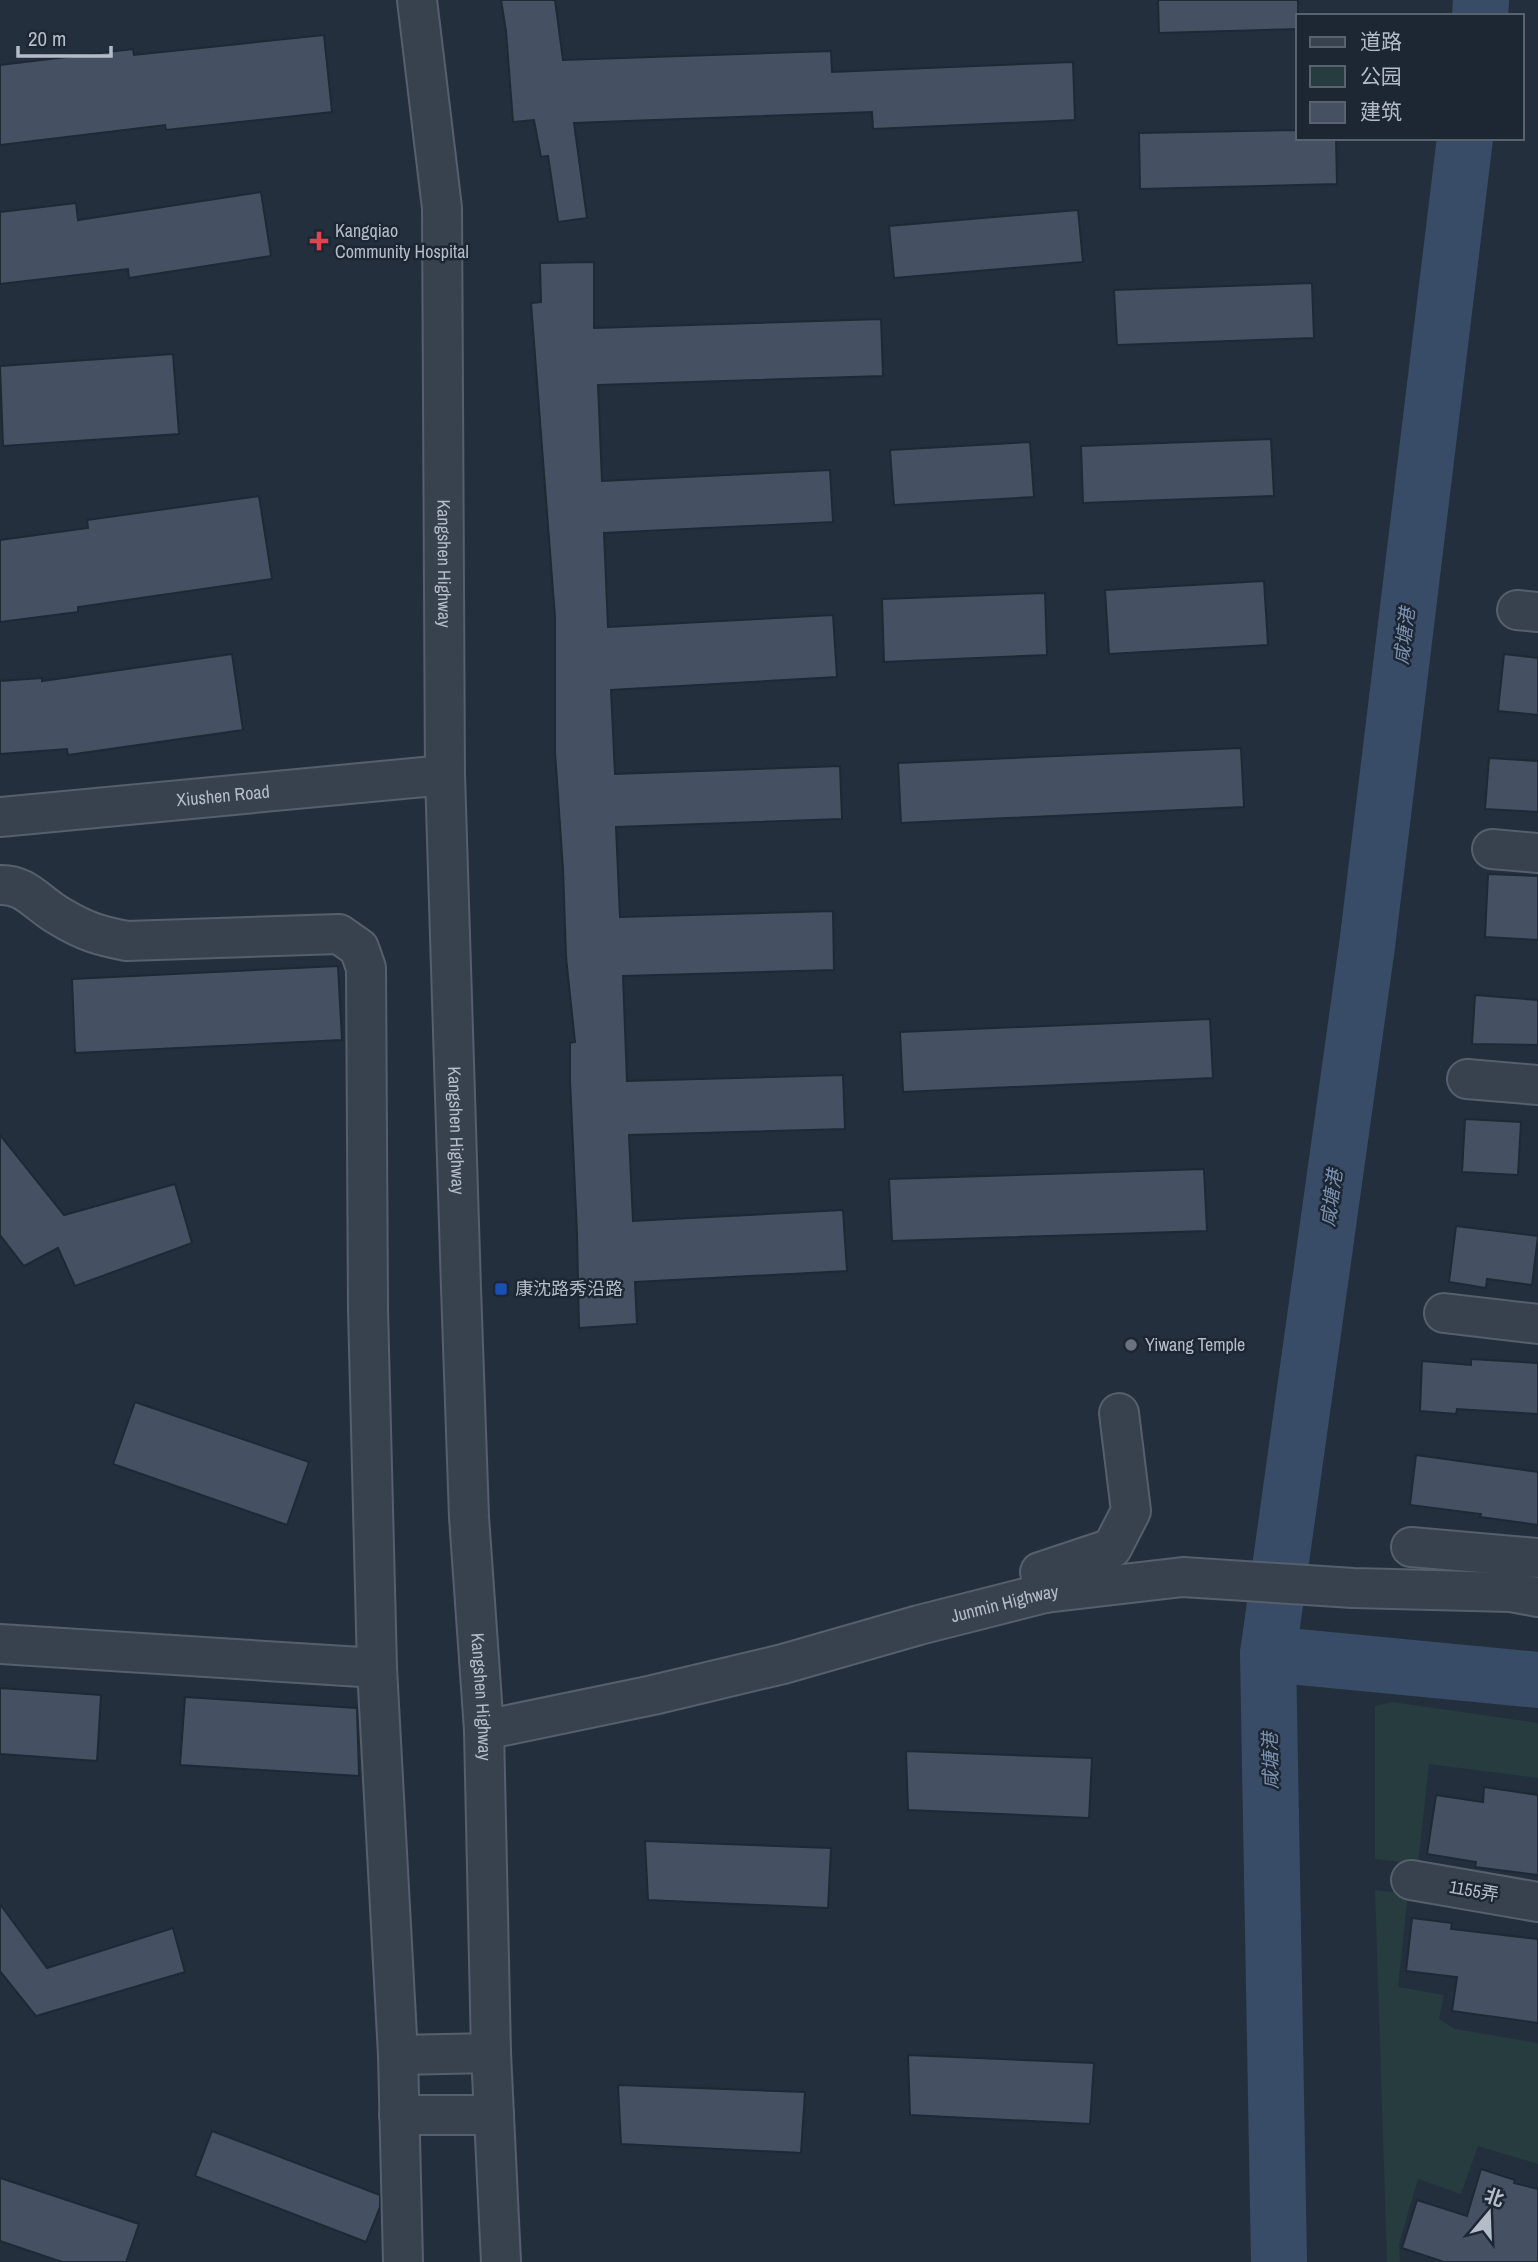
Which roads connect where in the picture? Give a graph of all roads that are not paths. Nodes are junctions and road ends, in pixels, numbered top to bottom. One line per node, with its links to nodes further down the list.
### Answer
1 (417, 0): 2 (street, Kangshen Highway)
2 (445, 775): 3 (street, Xiushen Road); 18 (street, Kangshen Highway)
3 (0, 817)
4 (1492, 849): 5 (street)
5 (1538, 853)
6 (0, 885): 17 (street)
7 (1467, 1079): 8 (street)
8 (1538, 1085)
9 (1444, 1312): 10 (street)
10 (1538, 1324)
11 (1119, 1413): 14 (street)
12 (1411, 1548): 13 (street)
13 (1538, 1558)
14 (1045, 1593): 15 (street, Junmin Highway); 18 (street, Junmin Highway)
15 (1538, 1597)
16 (0, 1644): 17 (street)
17 (377, 1668): 22 (street)
18 (484, 1730): 21 (street, Kangshen Highway)
19 (1411, 1880): 20 (street, 1155弄)
20 (1538, 1902)
21 (492, 2053): 22 (street); 24 (street, Kangshen Highway)
22 (398, 2055): 23 (street)
23 (399, 2115): 24 (street); 25 (street)
24 (495, 2115): 26 (street, Kangshen Highway)
25 (403, 2262)
26 (501, 2262)

